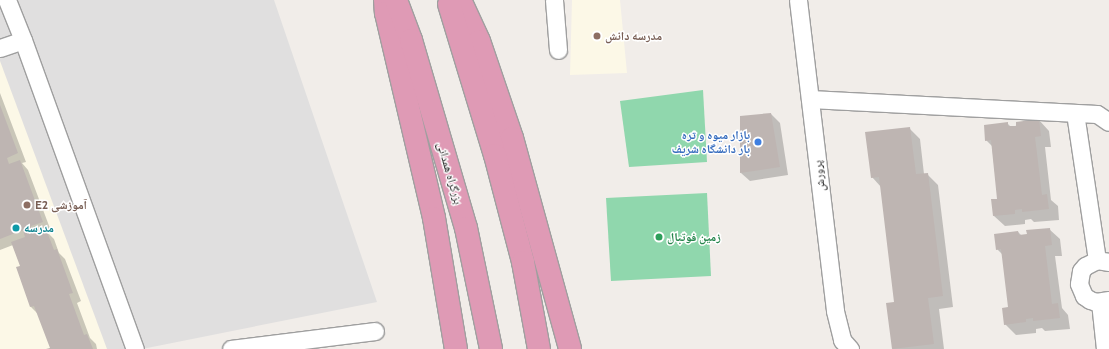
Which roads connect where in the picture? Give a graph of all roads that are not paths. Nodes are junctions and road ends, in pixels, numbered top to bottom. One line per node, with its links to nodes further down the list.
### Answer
1 (7, 0): 8 (street)
2 (385, 0): 19 (highway)
3 (396, 0): 20 (highway, بزرگراه همدانی)
4 (448, 0): 21 (highway)
5 (460, 0): 22 (highway)
6 (554, 0): 10 (street)
7 (798, 0): 11 (street, پرورش)
8 (23, 40): 9 (street); 17 (street)
9 (0, 48)
10 (558, 50)
11 (810, 99): 12 (street); 23 (street, پرورش)
12 (1075, 113): 13 (street); 14 (street)
13 (1109, 122)
14 (1103, 261): 15 (street)
15 (1104, 301): 24 (street)
16 (375, 331): 18 (street)
17 (135, 349)
18 (231, 349)
19 (456, 349)
20 (490, 349)
21 (538, 349)
22 (570, 349)
23 (850, 349)
24 (1105, 349)

